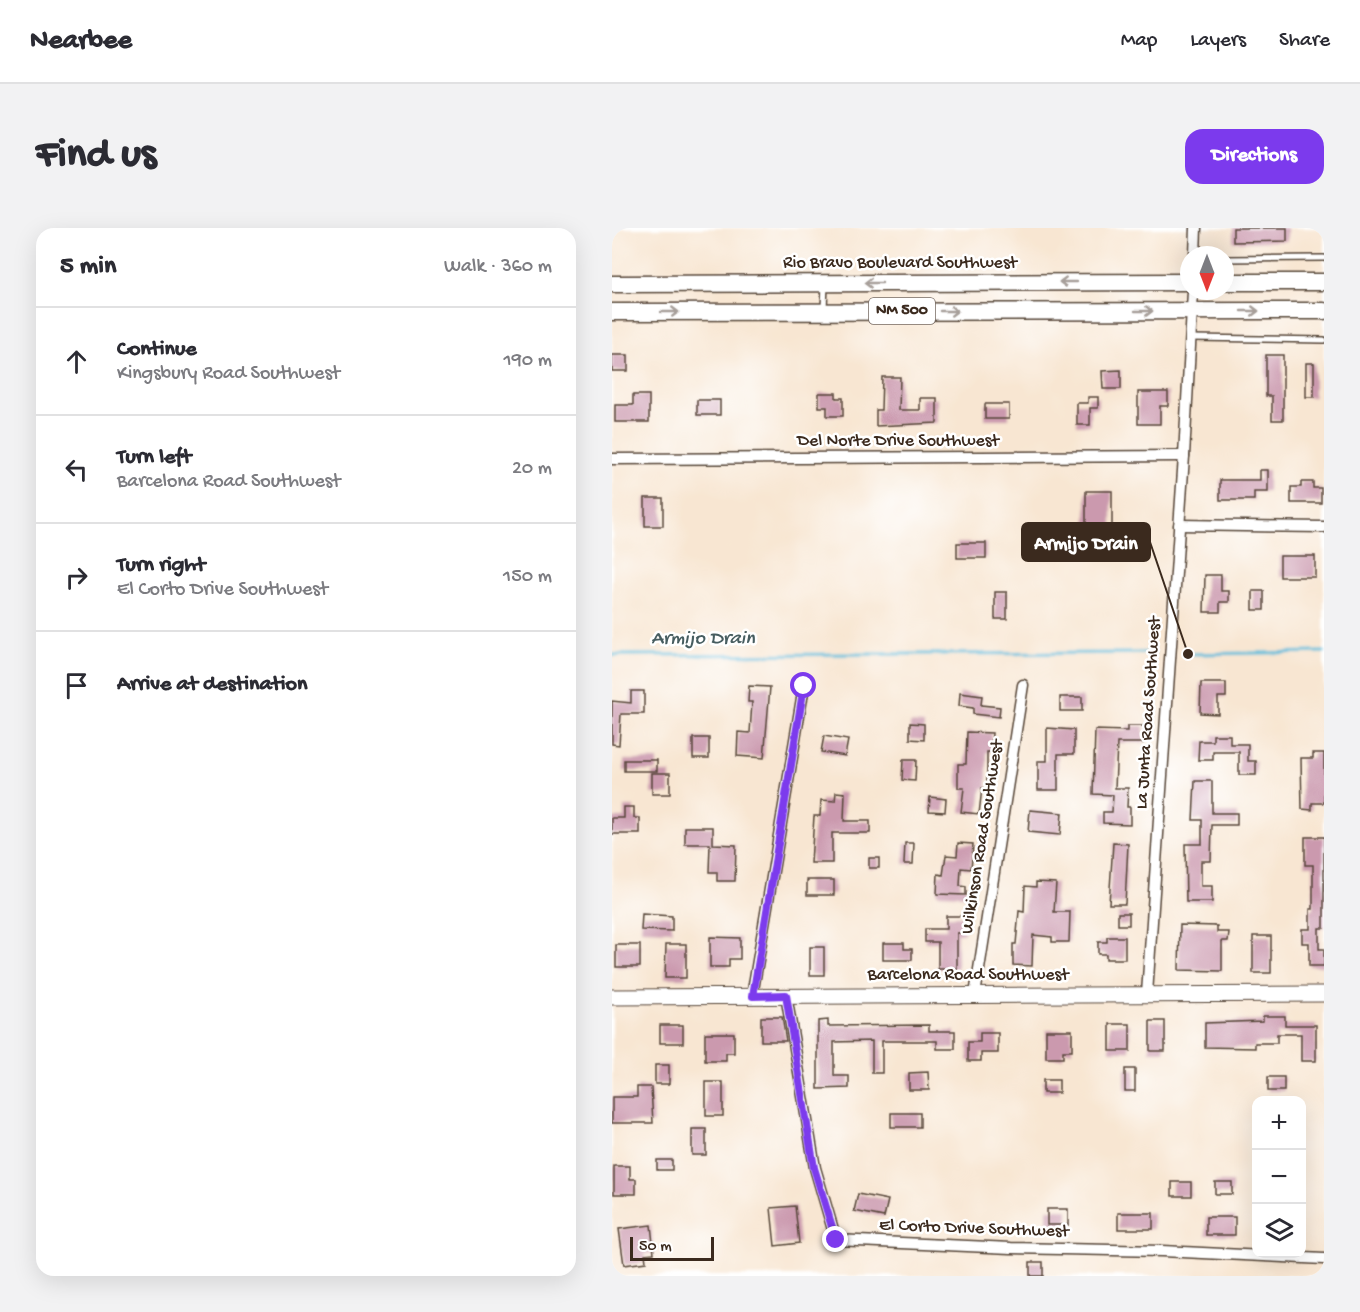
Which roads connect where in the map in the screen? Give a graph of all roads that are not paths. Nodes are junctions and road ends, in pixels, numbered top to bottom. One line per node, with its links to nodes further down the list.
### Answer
1 (1196, 228): 2 (street)
2 (1195, 246)
3 (1324, 258): 4 (lane)
4 (1234, 259)
5 (1180, 282): 8 (main road, Rio Bravo Boulevard Southwest / NM 500, one-way to 8)
6 (1234, 282): 7 (main road)
7 (1324, 282)
8 (825, 283): 9 (main road, Rio Bravo Boulevard Southwest / NM 500); 11 (lane)
9 (612, 284)
10 (1193, 300): 12 (street, La Junta Road Southwest)
11 (824, 311): 12 (main road, NM 500, one-way to 12); 14 (main road, NM 500, one-way to 11)
12 (1192, 311): 13 (main road, NM 500, one-way to 13); 15 (street, La Junta Road Southwest)
13 (1324, 311)
14 (612, 312)
15 (1190, 338): 16 (lane); 17 (street, La Junta Road Southwest)
16 (1324, 340)
17 (1184, 456): 18 (street, Del Norte Drive Southwest); 19 (street, La Junta Road Southwest)
18 (612, 459)
19 (1179, 525): 20 (street); 23 (street, La Junta Road Southwest)
20 (1324, 527)
21 (1023, 685): 26 (street, Wilkinson Road Southwest)
22 (804, 686): 27 (street)
23 (1147, 994): 24 (street, Barcelona Road Southwest); 26 (street, Barcelona Road Southwest)
24 (1324, 994)
25 (786, 995): 26 (street, Barcelona Road Southwest); 27 (street, Barcelona Road Southwest); 29 (street, El Corto Drive Southwest)
26 (975, 995)
27 (753, 996): 28 (street, Barcelona Road Southwest)
28 (612, 997)
29 (1324, 1259)

